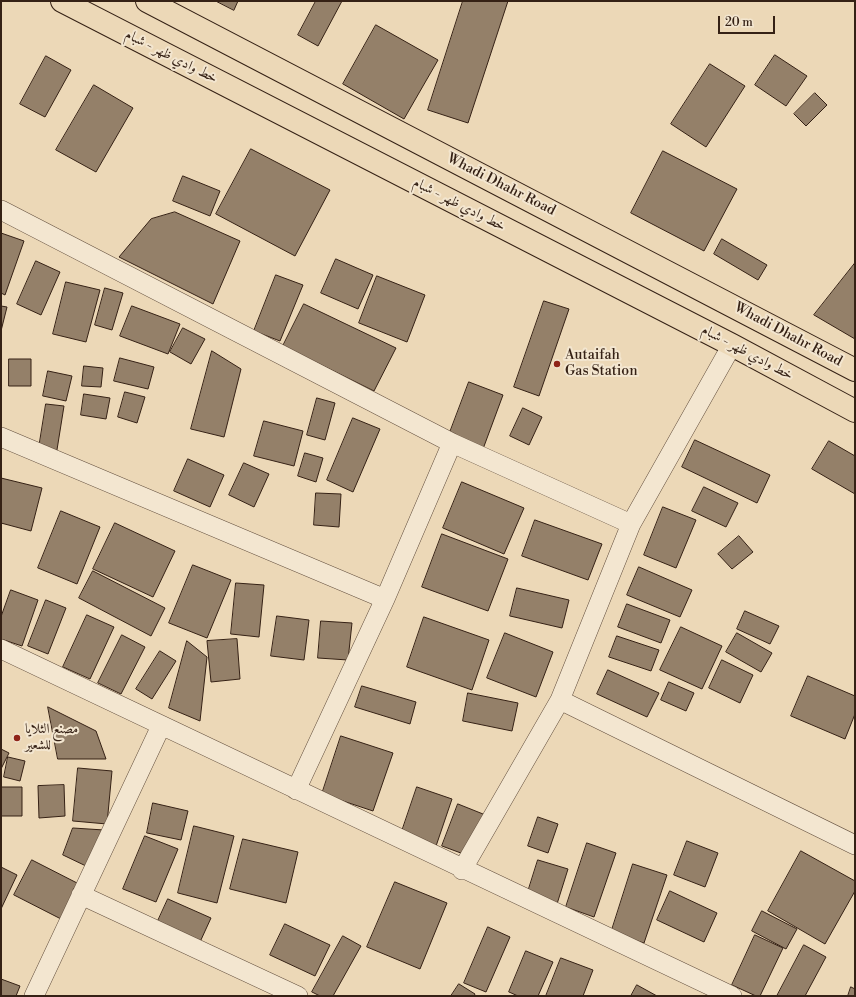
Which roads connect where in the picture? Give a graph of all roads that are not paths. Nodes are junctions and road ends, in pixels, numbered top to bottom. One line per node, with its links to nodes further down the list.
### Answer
1 (62, 1): 4 (main road, خط وادي ظهر - شبام)
2 (147, 1): 5 (main road, Whadi Dhahr Road)
3 (1, 210): 8 (street)
4 (732, 344): 6 (main road, خط وادي ظهر - شبام); 9 (street)
5 (855, 370)
6 (855, 411)
7 (1, 436): 10 (street)
8 (452, 443): 9 (street); 10 (street)
9 (631, 524): 12 (street)
10 (385, 599): 14 (street)
11 (1, 649): 13 (street)
12 (560, 700): 15 (street); 16 (street)
13 (161, 726): 14 (street); 17 (street)
14 (296, 790): 16 (street)
15 (855, 844)
16 (462, 870): 20 (street)
17 (81, 895): 18 (street); 19 (street)
18 (34, 996)
19 (298, 996)
20 (732, 996)

